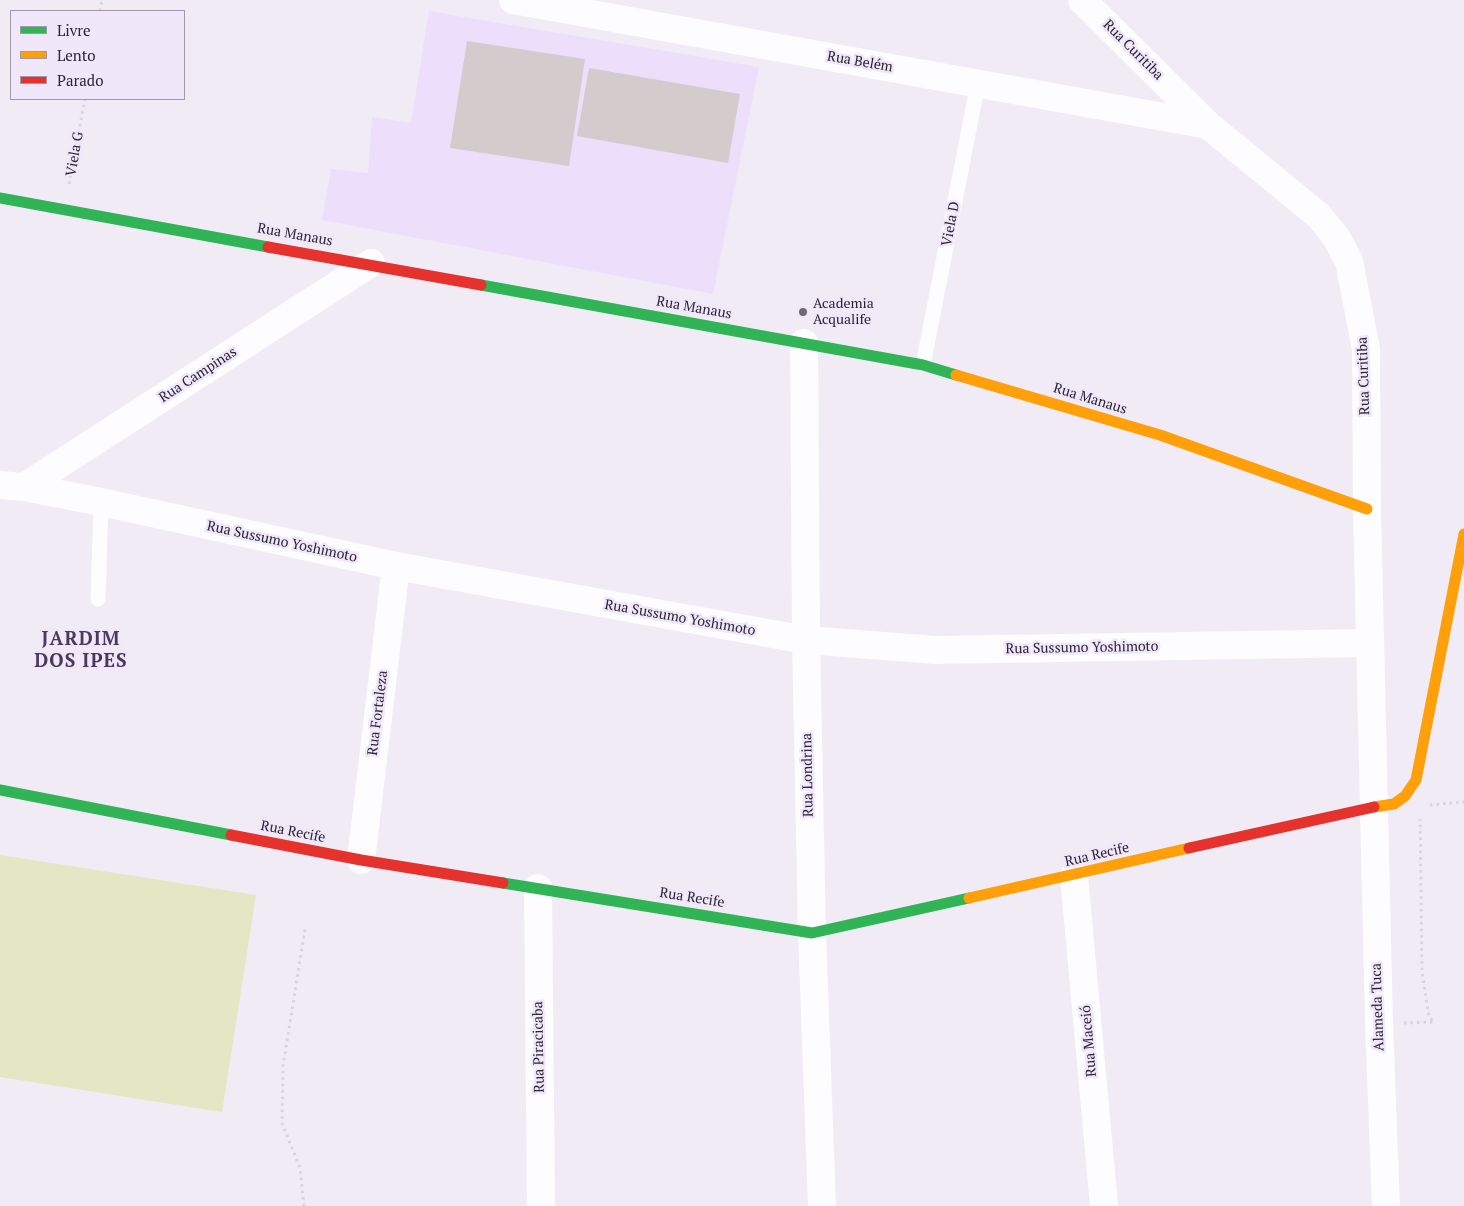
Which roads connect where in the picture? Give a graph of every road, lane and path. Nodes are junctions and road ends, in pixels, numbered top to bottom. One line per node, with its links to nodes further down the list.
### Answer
1 (513, 0): 3 (street, Rua Belém)
2 (1082, 0): 5 (street, Rua Curitiba)
3 (978, 83): 5 (street, Rua Belém); 10 (lane, Viela D)
4 (85, 100): 7 (path, Viela G)
5 (1208, 125): 13 (street, Rua Curitiba)
6 (0, 198): 7 (main road, Rua Manaus)
7 (65, 209): 8 (main road, Rua Manaus)
8 (371, 263): 9 (main road, Rua Manaus); 11 (street, Rua Campinas)
9 (804, 343): 10 (main road, Rua Manaus); 17 (street, Rua Londrina)
10 (924, 365): 13 (main road, Rua Manaus)
11 (12, 486): 12 (street, Rua Sussumo Yoshimoto)
12 (101, 502): 15 (street, Rua Sussumo Yoshimoto); 16 (lane)
13 (1367, 509): 18 (street, Rua Curitiba)
14 (1464, 534): 22 (main road, Rua Recife)
15 (396, 566): 17 (street, Rua Sussumo Yoshimoto); 24 (street, Rua Fortaleza)
16 (98, 599)
17 (806, 640): 18 (street, Rua Sussumo Yoshimoto); 28 (street, Rua Londrina)
18 (1370, 643): 22 (street, Rua Curitiba)
19 (0, 790): 24 (main road, Rua Recife)
20 (1464, 802): 21 (path)
21 (1428, 805)
22 (1374, 807): 25 (main road, Rua Recife); 29 (street, Alameda Tuca)
23 (1420, 816): 29 (path)
24 (361, 860): 26 (main road, Rua Recife)
25 (1074, 876): 28 (main road, Rua Recife); 33 (street, Rua Maceió)
26 (538, 888): 28 (main road, Rua Recife); 31 (street, Rua Piracicaba)
27 (305, 928): 30 (path)
28 (812, 933): 32 (street, Rua Londrina)
29 (1378, 1023): 34 (street, Alameda Tuca)
30 (304, 1206)
31 (541, 1206)
32 (822, 1206)
33 (1104, 1206)
34 (1386, 1206)

